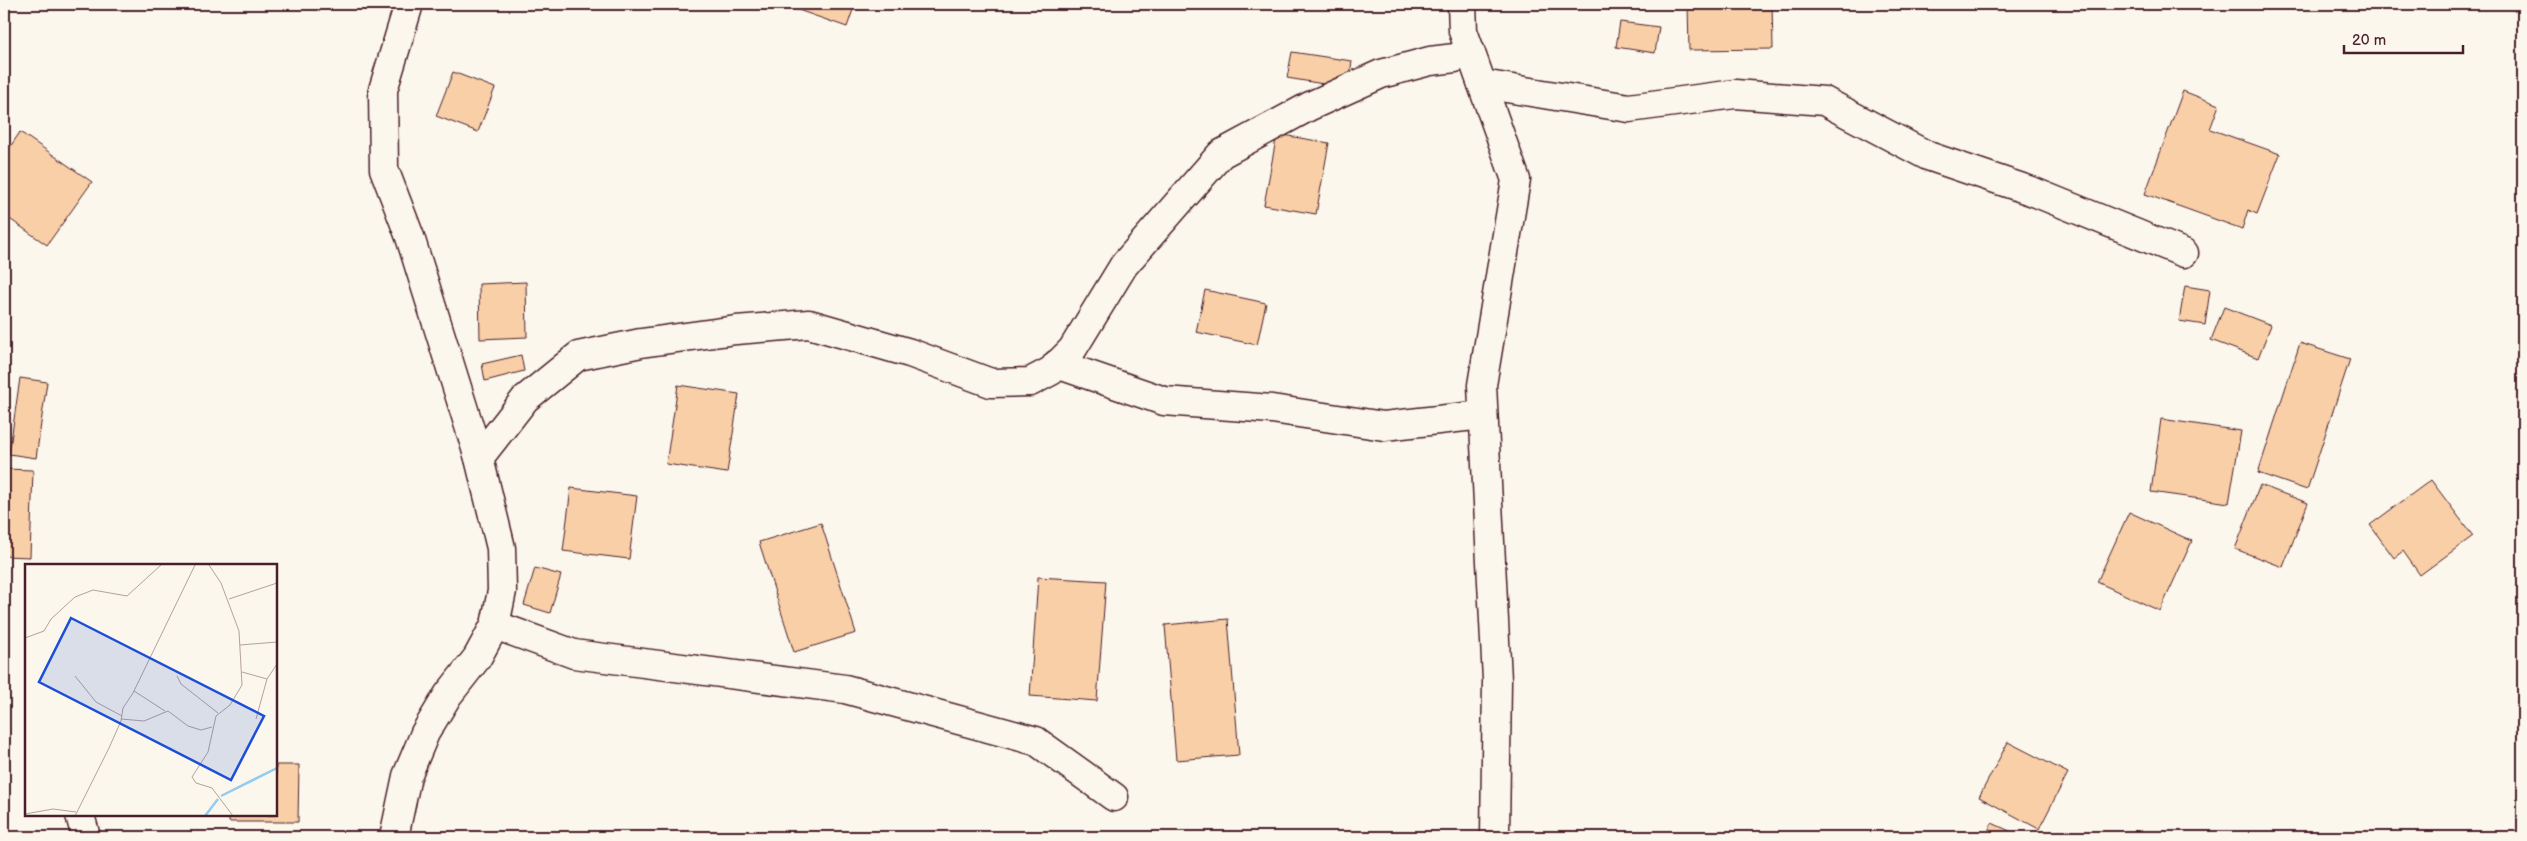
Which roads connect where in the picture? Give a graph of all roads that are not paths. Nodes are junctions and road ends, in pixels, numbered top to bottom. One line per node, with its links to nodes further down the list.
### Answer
1 (409, 4): 8 (street)
2 (1462, 4): 3 (street)
3 (1470, 50): 4 (street); 6 (street)
4 (1482, 84): 5 (street); 7 (street)
5 (2184, 253)
6 (1057, 364): 7 (street); 8 (street)
7 (1483, 415): 14 (street)
8 (479, 458): 9 (street)
9 (496, 625): 10 (street); 13 (street)
10 (1114, 797)
11 (80, 816): 12 (street)
12 (86, 837)
13 (394, 837)
14 (1495, 837)

